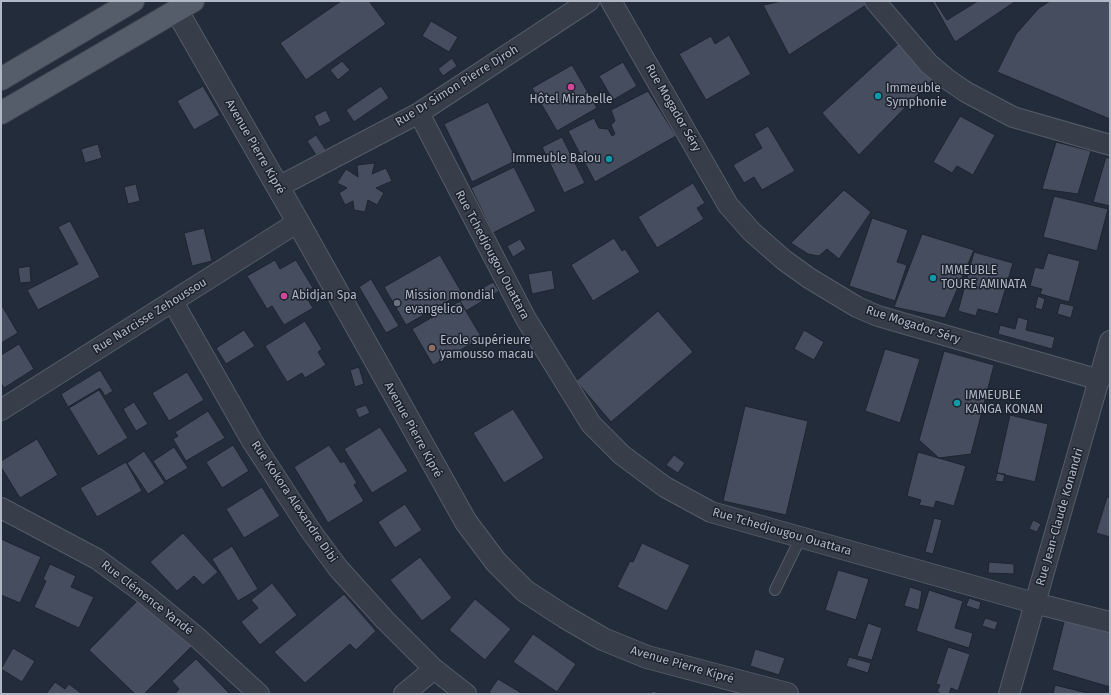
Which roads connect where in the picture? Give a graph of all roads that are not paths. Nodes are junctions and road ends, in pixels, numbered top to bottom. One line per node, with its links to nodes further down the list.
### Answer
1 (133, 1): 6 (main road)
2 (589, 1): 8 (street, Rue Dr Simon Pierre Djroh)
3 (611, 1): 14 (street, Rue Mogador Séry)
4 (875, 1): 9 (street)
5 (185, 6): 7 (main road); 10 (street, Avenue Pierre Kipré)
6 (1, 79)
7 (1, 113)
8 (419, 113): 10 (street, Rue Dr Simon Pierre Djroh); 17 (street, Rue Tchedjougou Ouattara)
9 (1110, 145)
10 (278, 187): 11 (street, Avenue Pierre Kipré)
11 (298, 222): 12 (street, Rue Narcisse Zehoussou); 25 (street, Avenue Pierre Kipré)
12 (172, 302): 15 (street, Rue Narcisse Zehoussou); 21 (street, Rue Kokora Alexandre Dibi)
13 (1110, 340): 14 (street, Rue Jean-Claude Konandri)
14 (1100, 380): 19 (street, Rue Jean-Claude Konandri)
15 (1, 410)
16 (1, 508): 22 (street, Rue Clémence Yandé)
17 (802, 538): 18 (lane); 19 (street, Rue Tchedjougou Ouattara)
18 (775, 590)
19 (1034, 604): 20 (street, Rue Tchedjougou Ouattara); 26 (street, Rue Jean-Claude Konandri)
20 (1110, 622)
21 (434, 669): 23 (street); 24 (street, Rue Kokora Alexandre Dibi)
22 (260, 694)
23 (404, 694)
24 (466, 694)
25 (787, 694)
26 (1009, 694)

